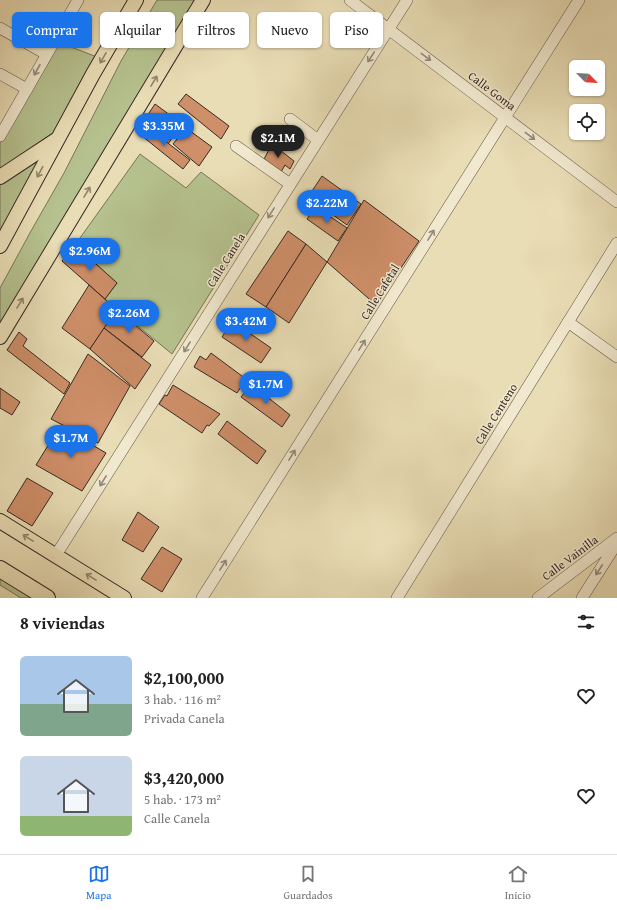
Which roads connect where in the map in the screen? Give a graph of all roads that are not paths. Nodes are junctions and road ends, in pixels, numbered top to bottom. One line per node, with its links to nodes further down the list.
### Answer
1 (136, 0): 15 (main road, one-way to 15)
2 (203, 0): 24 (main road, one-way to 2)
3 (350, 0): 8 (street, Calle Goma)
4 (407, 0): 8 (street, Calle Canela)
5 (579, 0): 12 (street, Calle Cafetal)
6 (75, 1): 9 (street)
7 (0, 28): 9 (street)
8 (389, 29): 12 (street, Calle Goma, one-way to 12); 16 (street, Calle Canela, one-way to 16)
9 (46, 54): 11 (street, one-way to 11)
10 (0, 74): 11 (street)
11 (27, 89): 14 (street)
12 (505, 117): 20 (street, Calle Goma, one-way to 20); 33 (street, Calle Cafetal, one-way to 12)
13 (290, 119): 16 (street)
14 (1, 133)
15 (58, 139): 18 (main road); 22 (main road, one-way to 22)
16 (318, 140): 19 (street, Calle Canela)
17 (236, 146): 19 (street)
18 (0, 177)
19 (290, 184): 29 (street, Calle Canela, one-way to 29)
20 (617, 202)
21 (617, 243): 23 (street, Calle Centeno)
22 (0, 246)
23 (568, 322): 25 (street); 34 (street, Calle Centeno)
24 (0, 337)
25 (617, 358)
26 (0, 521): 29 (main road, one-way to 26)
27 (617, 538): 35 (street, Calle Vainilla)
28 (617, 543): 36 (street, one-way to 36)
29 (56, 555): 32 (main road, one-way to 29)
30 (0, 569): 31 (highway)
31 (47, 598)
32 (124, 598)
33 (202, 598)
34 (397, 598)
35 (538, 598)
36 (582, 598)

